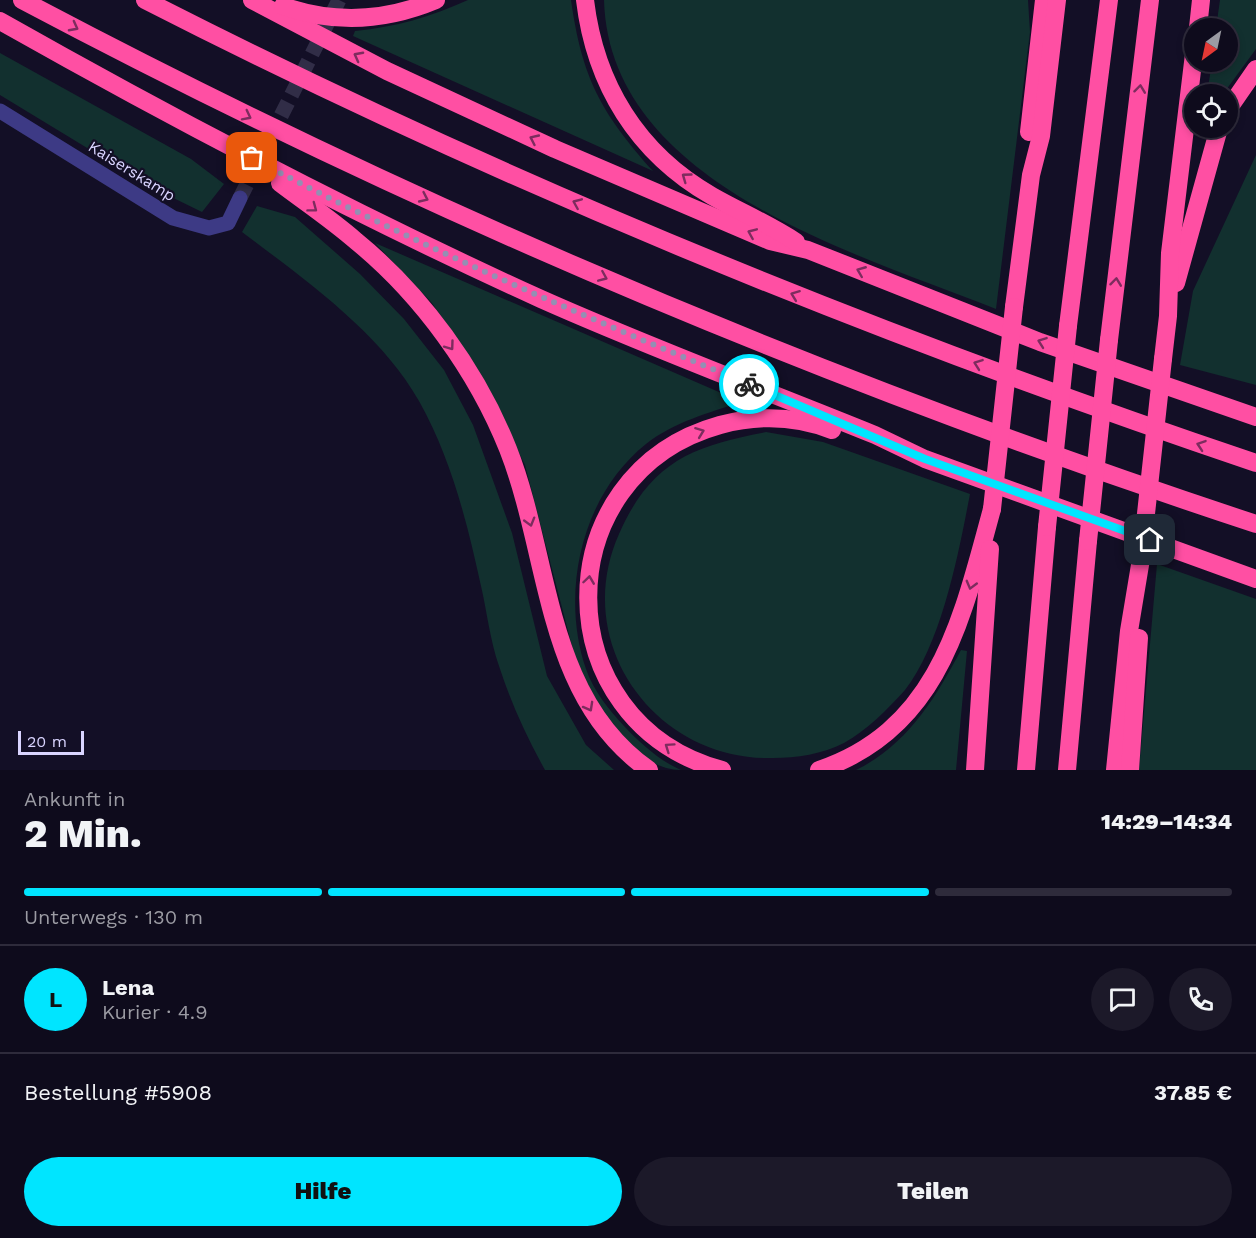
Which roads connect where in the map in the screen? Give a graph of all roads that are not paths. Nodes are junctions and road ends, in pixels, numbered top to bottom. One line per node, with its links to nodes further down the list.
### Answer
1 (22, 0): 28 (highway, one-way to 28)
2 (145, 0): 26 (highway, one-way to 2)
3 (252, 0): 22 (highway, one-way to 3)
4 (267, 0): 5 (highway)
5 (436, 0)
6 (585, 0): 22 (highway, one-way to 6)
7 (1044, 0): 20 (highway)
8 (1057, 0): 20 (highway)
9 (1109, 0): 37 (highway, bridge)
10 (1150, 0): 38 (highway, one-way to 10, bridge)
11 (1202, 0): 12 (highway)
12 (1199, 18)
13 (0, 21): 19 (highway)
14 (1256, 69): 16 (highway)
15 (1192, 72): 23 (highway)
16 (1238, 95)
17 (0, 111): 21 (street, Kaiserskamp)
18 (1215, 138): 23 (highway)
19 (233, 148): 25 (highway); 33 (highway, one-way to 33)
20 (1030, 175): 27 (highway, bridge)
21 (240, 198)
22 (808, 250): 24 (highway, one-way to 22)
23 (1168, 316): 29 (highway, bridge)
24 (1256, 417)
25 (925, 459): 30 (highway); 34 (highway, one-way to 25)
26 (1256, 463)
27 (992, 509): 35 (highway, one-way to 35); 36 (highway)
28 (1256, 524)
29 (1141, 559): 39 (highway); 40 (highway)
30 (1231, 568): 31 (highway); 32 (highway)
31 (1256, 574)
32 (1256, 579)
33 (649, 770)
34 (722, 770)
35 (819, 770)
36 (975, 770)
37 (1026, 770)
38 (1067, 770)
39 (1115, 770)
40 (1130, 770)

